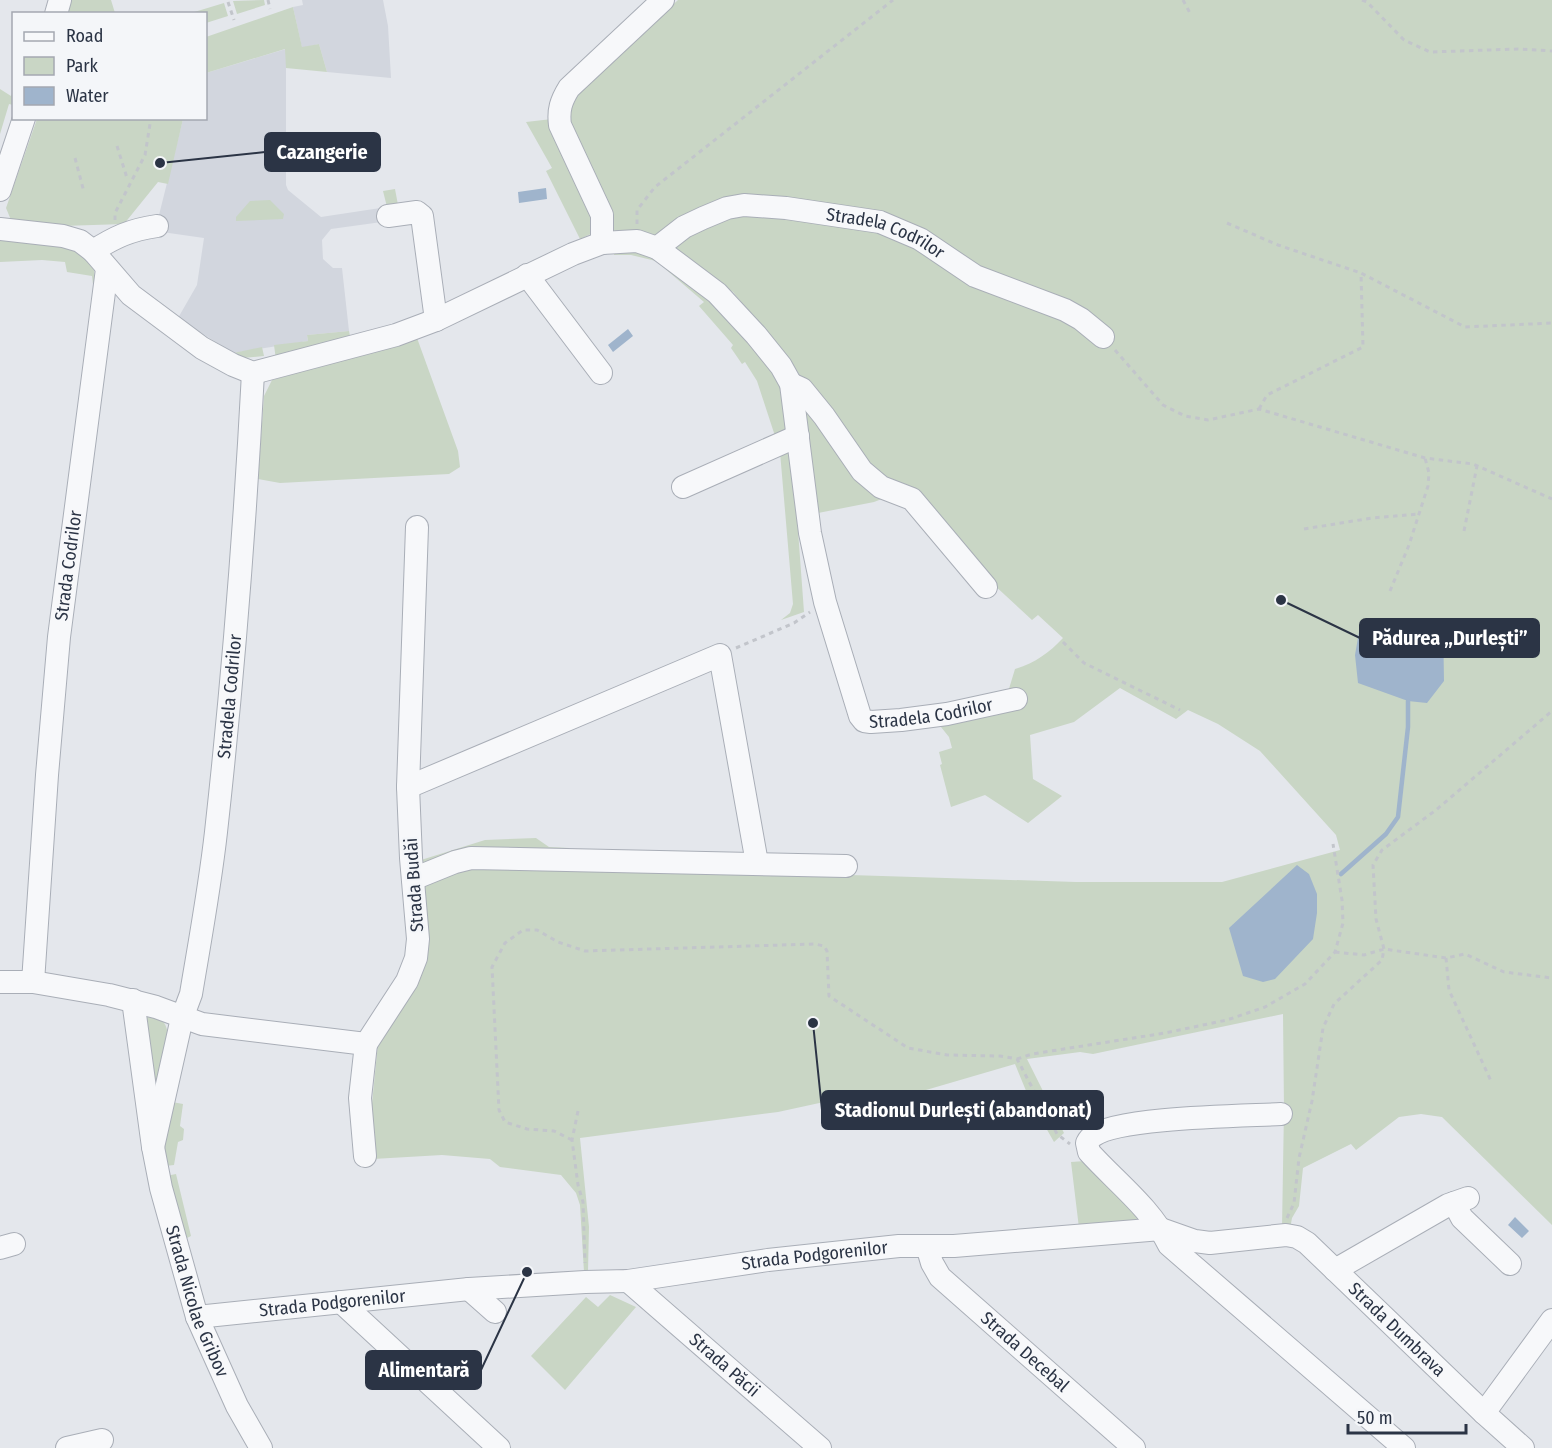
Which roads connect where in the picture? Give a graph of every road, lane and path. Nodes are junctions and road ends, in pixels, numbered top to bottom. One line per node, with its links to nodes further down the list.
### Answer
1 (268, 0): 7 (path)
2 (663, 0): 23 (street)
3 (893, 0): 24 (path)
4 (1183, 0): 8 (path)
5 (1362, 0): 10 (path)
6 (228, 2): 9 (path)
7 (270, 9)
8 (1191, 15)
9 (234, 20)
10 (1552, 51)
11 (23, 120): 15 (street)
12 (151, 120): 22 (path)
13 (117, 146): 16 (path)
14 (75, 158): 17 (path)
15 (3, 175)
16 (127, 178)
17 (84, 192)
18 (388, 216): 29 (street)
19 (1227, 223): 27 (path)
20 (156, 226): 22 (street)
21 (0, 229): 25 (street)
22 (116, 236): 25 (street)
23 (602, 243): 24 (street); 28 (street)
24 (647, 244): 31 (street, Stradela Codrilor); 34 (street, Stradela Codrilor)
25 (93, 250): 26 (street)
26 (107, 269): 32 (street); 63 (street, Strada Codrilor)
27 (1361, 273): 30 (path); 35 (path)
28 (527, 275): 29 (street); 33 (street)
29 (436, 320): 32 (street)
30 (1552, 323)
31 (1103, 337): 35 (path)
32 (253, 373): 65 (street, Stradela Codrilor)
33 (600, 373)
34 (791, 384): 36 (street, Stradela Codrilor); 45 (street, Stradela Codrilor)
35 (1259, 409): 37 (path)
36 (798, 436): 39 (street); 47 (street, Stradela Codrilor)
37 (1425, 458): 38 (path); 41 (path)
38 (1477, 466): 40 (path); 44 (path)
39 (682, 487)
40 (1552, 499)
41 (1419, 514): 43 (path); 46 (path)
42 (417, 527): 53 (street, Strada Budăi)
43 (1304, 529)
44 (1464, 531)
45 (986, 587)
46 (1390, 591)
47 (825, 602): 49 (path); 50 (street, Stradela Codrilor)
48 (1063, 642): 51 (path)
49 (720, 655): 53 (street); 55 (street)
50 (1016, 699)
51 (1180, 710)
52 (1552, 711): 58 (path)
53 (408, 787): 57 (street, Strada Budăi)
54 (1333, 844): 59 (path)
55 (757, 863): 56 (street); 57 (street)
56 (846, 866)
57 (413, 879): 66 (street, Strada Budăi)
58 (1384, 949): 59 (path); 60 (path); 76 (path)
59 (1335, 952): 67 (path)
60 (1446, 958): 61 (path); 68 (path)
61 (1552, 978)
62 (0, 982): 63 (street)
63 (33, 982): 64 (street)
64 (133, 1000): 65 (street); 73 (street, Strada Nicolae Gribov)
65 (182, 1018): 66 (street); 73 (street, Strada Nicolae Gribov)
66 (366, 1044): 74 (street)
67 (1017, 1059): 71 (path); 72 (path)
68 (1491, 1081)
69 (578, 1111): 71 (path)
70 (1281, 1114): 72 (street)
71 (572, 1140): 81 (path)
72 (1087, 1143): 75 (street)
73 (153, 1147): 85 (street, Strada Nicolae Gribov)
74 (365, 1156)
75 (1161, 1229): 76 (street); 77 (street, Strada Podgorenilor); 94 (street)
76 (1286, 1235): 79 (street, Strada Dumbrava)
77 (927, 1246): 80 (street, Strada Podgorenilor); 93 (street, Strada Decebal)
78 (1510, 1264): 79 (street, Strada Dumbrava)
79 (1335, 1270): 87 (street, Strada Dumbrava)
80 (628, 1281): 81 (street, Strada Podgorenilor); 92 (street, Strada Păcii)
81 (585, 1282): 82 (street, Strada Podgorenilor)
82 (469, 1289): 83 (street, Strada Podgorenilor); 84 (street)
83 (341, 1302): 85 (street, Strada Podgorenilor); 91 (street)
84 (495, 1312)
85 (197, 1317): 90 (street, Strada Nicolae Gribov)
86 (1552, 1320): 87 (street)
87 (1485, 1413): 95 (street, Strada Dumbrava)
88 (102, 1440): 89 (street)
89 (67, 1448)
90 (261, 1448)
91 (499, 1448)
92 (820, 1448)
93 (1134, 1448)
94 (1404, 1448)
95 (1524, 1448)

